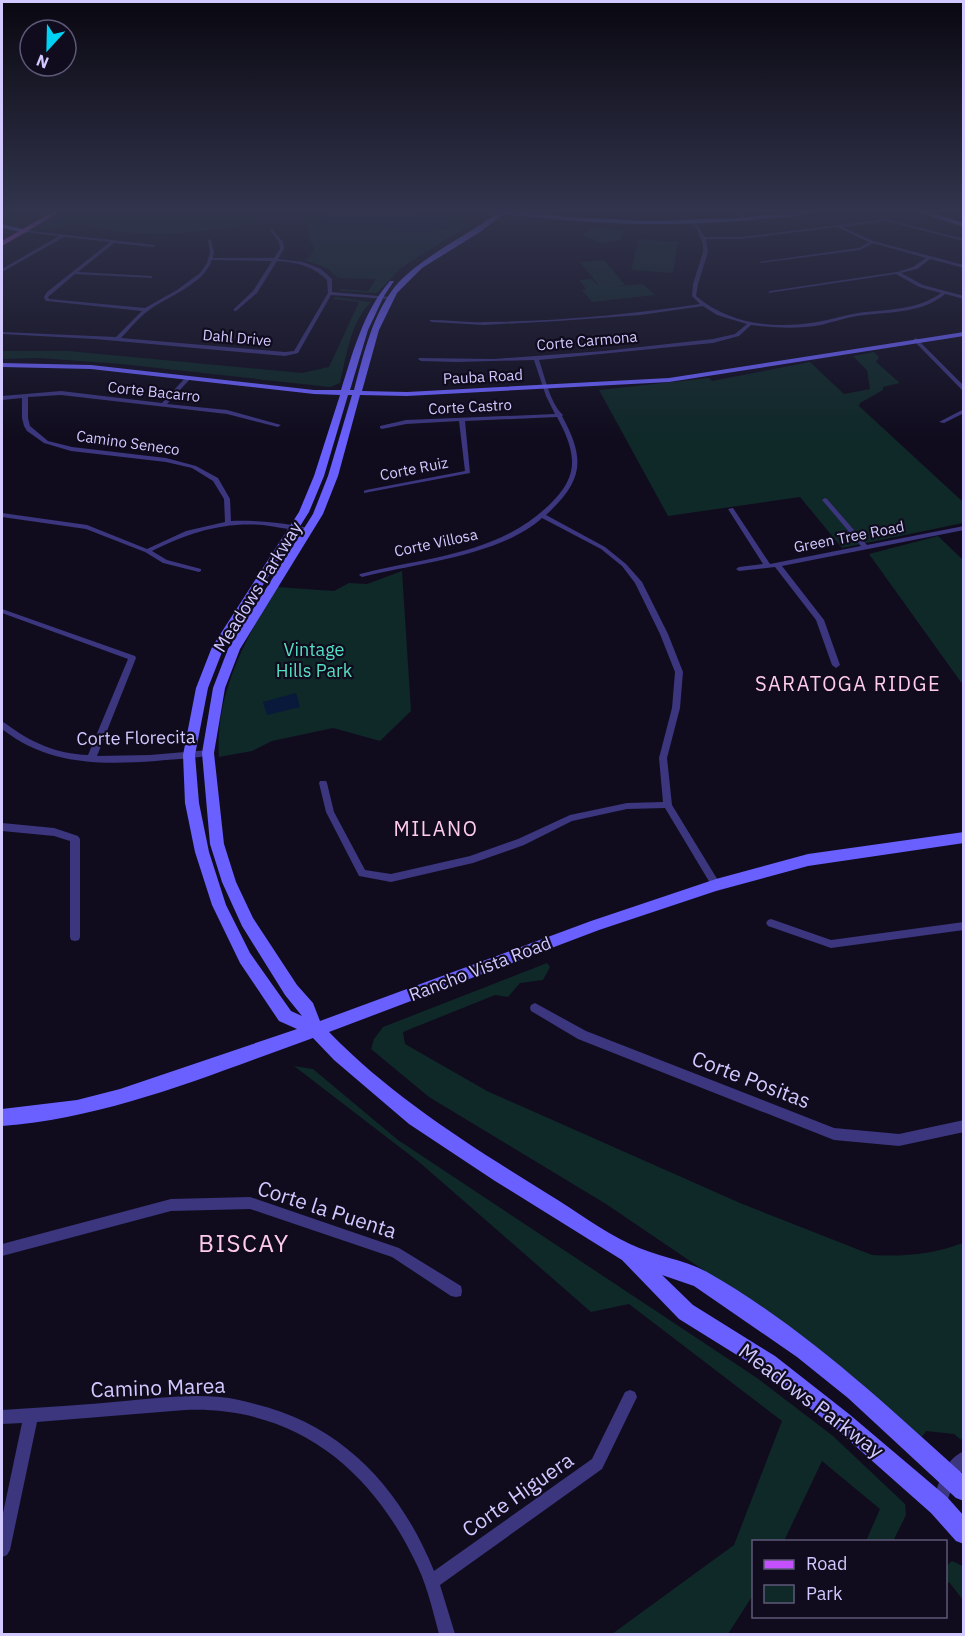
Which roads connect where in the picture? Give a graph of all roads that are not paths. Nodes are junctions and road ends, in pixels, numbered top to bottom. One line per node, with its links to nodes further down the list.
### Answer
1 (59, 285): 17 (street)
2 (186, 285): 17 (street)
3 (259, 285): 18 (street)
4 (331, 285): 11 (street)
5 (389, 285): 13 (main road, Meadows Parkway)
6 (400, 285): 14 (main road, Meadows Parkway)
7 (695, 285): 16 (street)
8 (814, 285): 10 (street)
9 (920, 285): 12 (street)
10 (770, 292)
11 (330, 293): 13 (street); 23 (street, Dahl Drive)
12 (943, 294): 15 (street); 20 (street)
13 (378, 297): 14 (street); 31 (main road, Meadows Parkway)
14 (390, 298): 32 (main road, Meadows Parkway)
15 (963, 298)
16 (702, 306): 19 (street); 20 (street)
17 (146, 310): 23 (street)
18 (236, 310)
19 (432, 321)
20 (750, 323): 25 (street, Corte Carmona)
21 (2, 333): 23 (street, Dahl Drive)
22 (963, 334): 24 (main road, Pauba Road)
23 (117, 339)
24 (916, 340): 29 (main road, Pauba Road); 30 (street)
25 (536, 358): 26 (street, Corte Carmona); 29 (street, Corte Villosa)
26 (421, 359)
27 (2, 365): 28 (main road, Pauba Road)
28 (188, 378): 31 (main road, Pauba Road); 35 (street)
29 (547, 387): 32 (main road, Pauba Road); 37 (street, Corte Villosa)
30 (963, 390)
31 (345, 394): 32 (main road, Pauba Road); 48 (main road, Meadows Parkway)
32 (357, 394): 50 (main road, Meadows Parkway)
33 (26, 395): 34 (street, Corte Bacarro); 35 (street, Corte Bacarro); 47 (street, Camino Seneco)
34 (2, 398)
35 (163, 405): 40 (street, Corte Bacarro)
36 (963, 411): 39 (street)
37 (560, 415): 38 (street, Corte Castro); 46 (street, Corte Villosa)
38 (462, 420): 41 (street, Corte Castro); 42 (street, Corte Ruiz)
39 (942, 422)
40 (278, 425)
41 (382, 427)
42 (366, 492)
43 (825, 500): 51 (street)
44 (731, 509): 53 (street)
45 (2, 516): 52 (street)
46 (543, 516): 56 (street, Corte Villosa); 64 (street)
47 (228, 522): 48 (street); 52 (street)
48 (294, 527): 50 (street); 61 (main road, Meadows Parkway)
49 (963, 528): 51 (street, Green Tree Road)
50 (307, 529): 60 (main road, Meadows Parkway)
51 (866, 548): 53 (street, Green Tree Road)
52 (147, 551): 55 (street)
53 (772, 565): 54 (street, Green Tree Road); 58 (street)
54 (739, 569)
55 (199, 570)
56 (362, 575)
57 (2, 611): 62 (street)
58 (836, 665)
59 (2, 725): 62 (street, Corte Florecita)
60 (208, 753): 61 (street, Corte Florecita); 72 (main road, Meadows Parkway)
61 (189, 755): 62 (street, Corte Florecita); 72 (main road, Meadows Parkway)
62 (91, 759)
63 (323, 783): 64 (street)
64 (668, 806): 67 (street)
65 (2, 827): 70 (street)
66 (963, 837): 67 (main road, Rancho Vista Road)
67 (716, 885): 72 (main road, Rancho Vista Road)
68 (771, 923): 69 (street)
69 (963, 926)
70 (75, 937)
71 (535, 1008): 74 (street, Corte Positas)
72 (316, 1030): 73 (main road, Rancho Vista Road); 76 (main road, Meadows Parkway)
73 (2, 1118)
74 (963, 1126)
75 (2, 1250): 77 (street, Corte la Puenta)
76 (625, 1252): 82 (main road, Meadows Parkway); 83 (main road, Meadows Parkway)
77 (456, 1291)
78 (630, 1397): 86 (street, Corte Higuera)
79 (31, 1415): 80 (street, Camino Marea); 85 (street); 86 (street, Camino Marea)
80 (2, 1417)
81 (963, 1458): 82 (street)
82 (956, 1483): 83 (street)
83 (939, 1505): 84 (main road, Meadows Parkway)
84 (963, 1533)
85 (2, 1550)
86 (430, 1582): 87 (street, Camino Marea)
87 (447, 1635)

